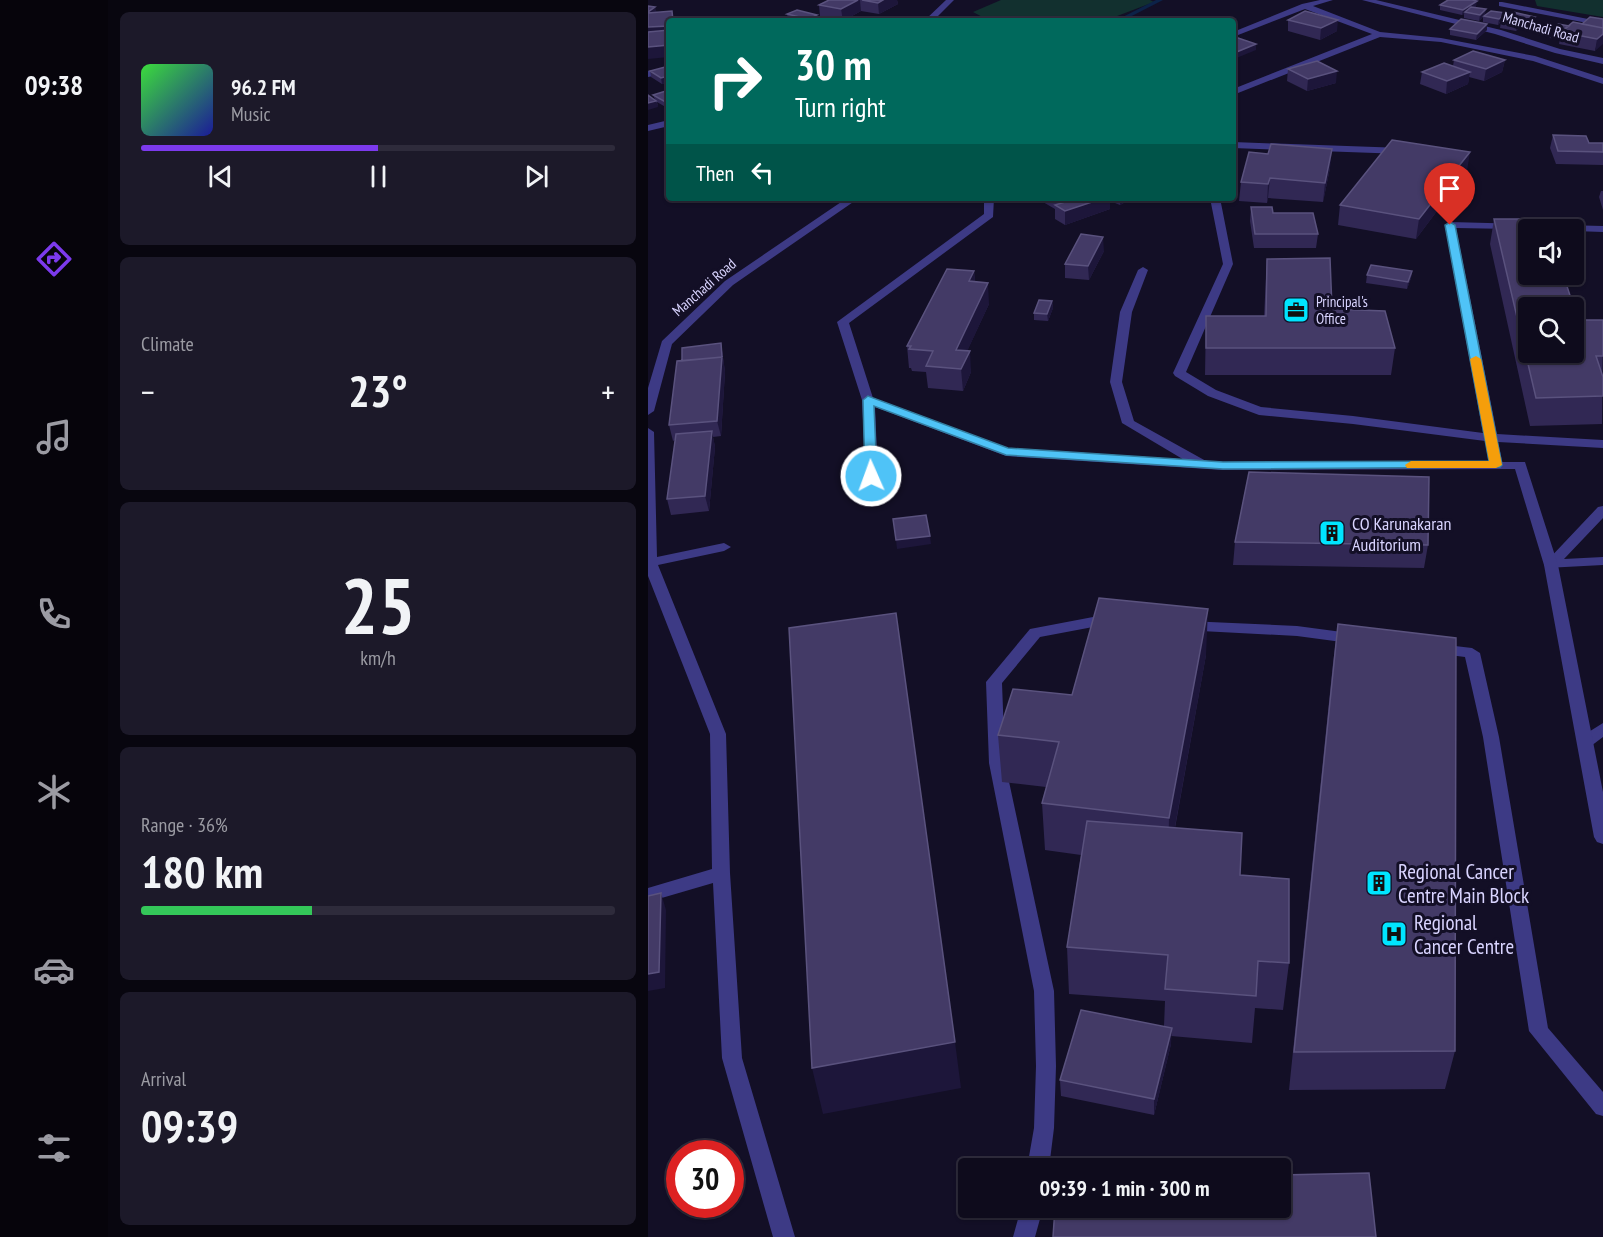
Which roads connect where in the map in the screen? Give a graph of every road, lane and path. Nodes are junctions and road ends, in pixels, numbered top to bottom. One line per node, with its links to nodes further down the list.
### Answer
1 (950, 0): 6 (street)
2 (1329, 0): 5 (street)
3 (1366, 0): 10 (street, Manchadi Road)
4 (1502, 4): 7 (street)
5 (1305, 6): 8 (street); 9 (street)
6 (931, 18)
7 (1603, 24)
8 (1236, 34)
9 (1379, 34): 13 (street); 14 (street)
10 (1603, 61)
11 (666, 71): 12 (street)
12 (648, 74)
13 (1603, 81)
14 (1236, 91)
15 (666, 124): 16 (street)
16 (648, 128)
17 (1236, 146): 18 (street)
18 (1412, 151)
19 (850, 201): 25 (street, Manchadi Road)
20 (989, 201): 24 (street)
21 (1216, 201): 27 (street)
22 (1603, 230): 27 (street)
23 (1143, 270): 29 (street)
24 (868, 400): 29 (street); 31 (street)
25 (648, 411)
26 (648, 432): 35 (street)
27 (1491, 438): 28 (street); 30 (street)
28 (1603, 444)
29 (1201, 464): 30 (street)
30 (1496, 465): 36 (street)
31 (871, 476)
32 (1603, 510): 36 (street)
33 (724, 547): 35 (street)
34 (1603, 561): 36 (street)
35 (649, 563): 44 (street)
36 (1551, 564): 42 (street)
37 (1127, 624): 47 (street)
38 (1172, 626): 39 (street)
39 (1379, 641)
40 (1425, 647): 46 (street)
41 (1603, 729): 42 (street)
42 (1585, 742): 43 (street)
43 (1603, 837)
44 (721, 873): 45 (street); 49 (street)
45 (648, 895)
46 (1603, 1107)
47 (1040, 1158)
48 (1029, 1218): 50 (street)
49 (784, 1237)
50 (1024, 1237)

